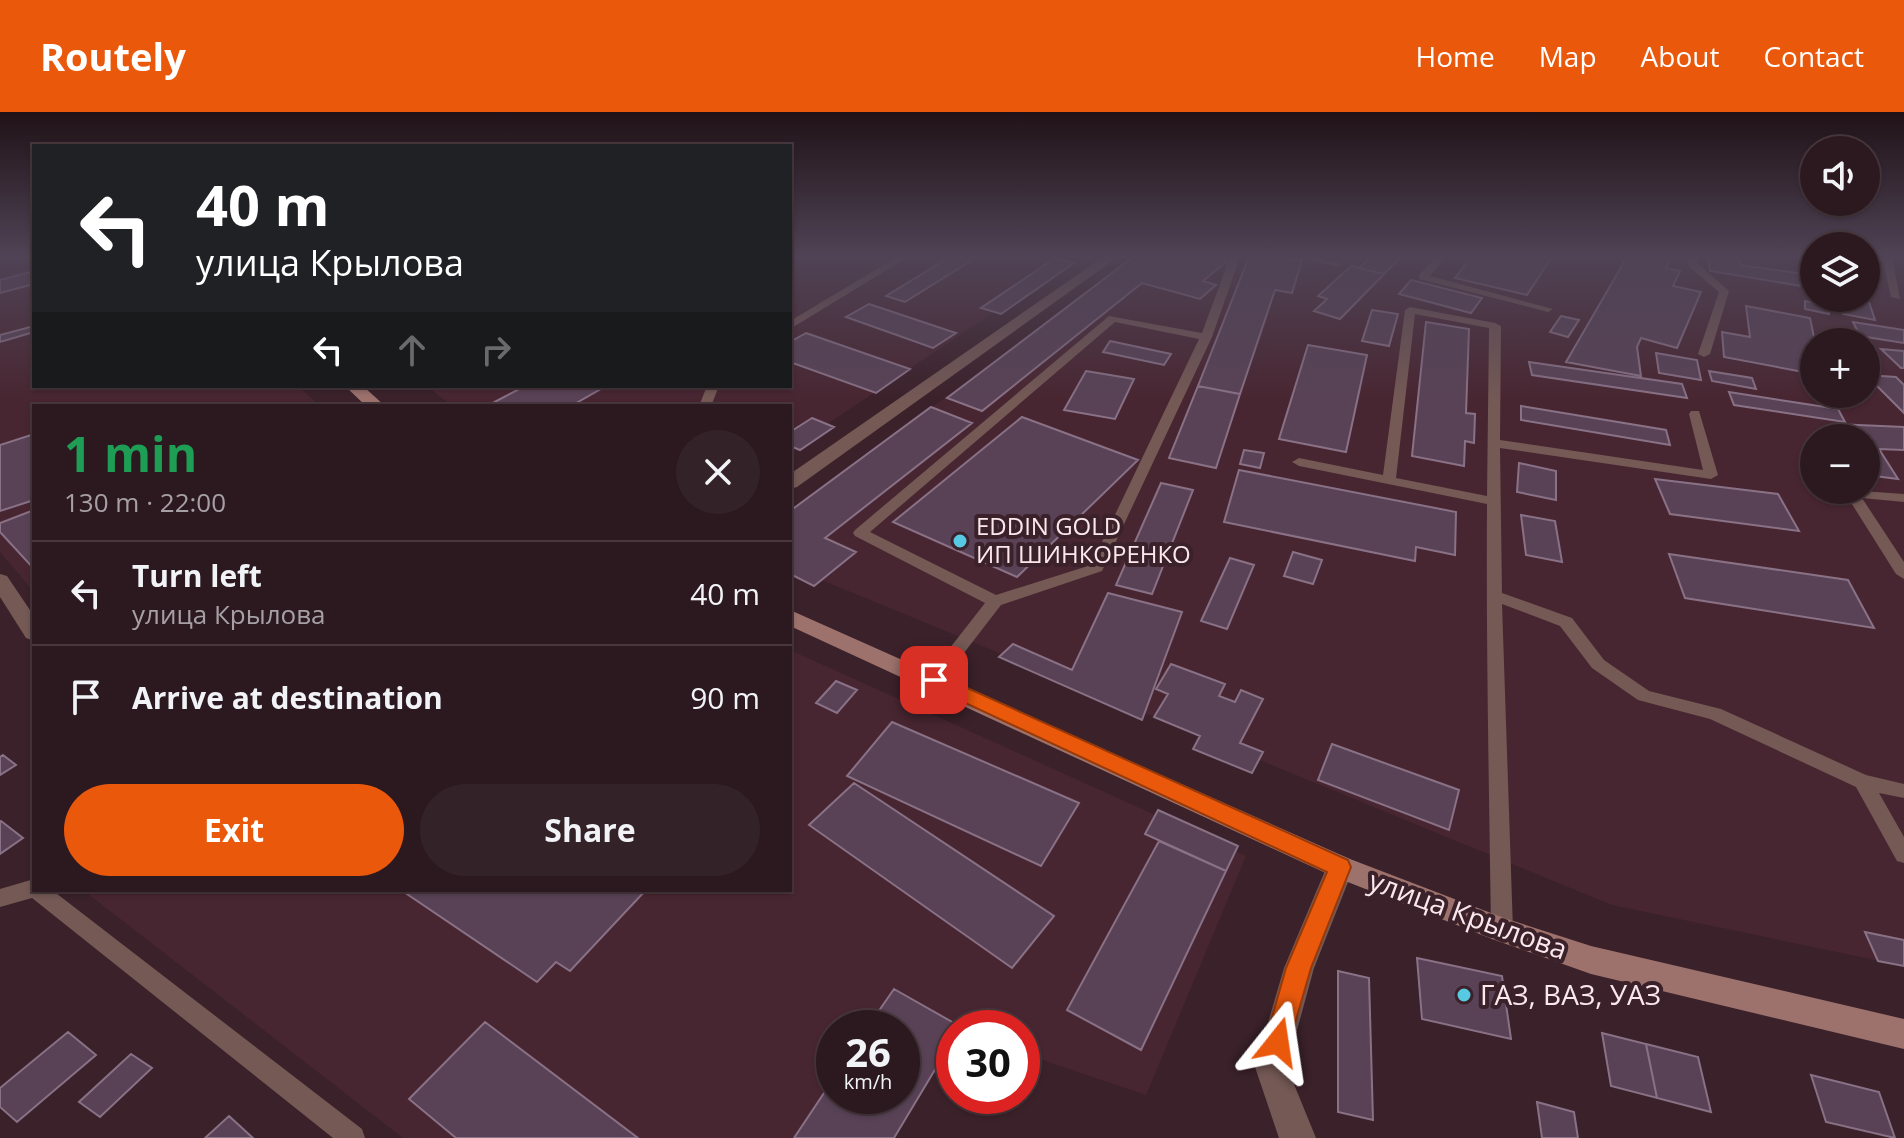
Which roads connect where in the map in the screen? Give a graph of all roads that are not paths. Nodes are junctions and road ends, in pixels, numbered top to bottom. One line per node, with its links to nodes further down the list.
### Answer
1 (825, 305): 7 (lane)
2 (1043, 305): 16 (street)
3 (1218, 305): 8 (lane)
4 (1532, 305): 6 (lane)
5 (1720, 305): 9 (lane)
6 (1548, 309)
7 (792, 325)
8 (1206, 337): 22 (lane); 22 (lane)
9 (1704, 354)
10 (355, 388): 11 (main road)
11 (374, 404)
12 (1695, 414): 13 (lane)
13 (1493, 443): 15 (lane); 18 (lane)
14 (1299, 462): 15 (lane)
15 (1389, 480): 18 (lane)
16 (792, 482)
17 (1904, 498): 19 (lane)
18 (1492, 501): 21 (lane)
19 (1904, 574)
20 (0, 581): 24 (street)
21 (1493, 595): 26 (lane); 33 (lane)
22 (995, 601): 25 (lane)
23 (792, 618): 25 (main road, улица Крылова)
24 (32, 630)
25 (934, 680): 29 (main road, улица Крылова)
26 (1863, 782): 27 (lane); 28 (lane)
27 (1904, 791)
28 (1904, 855)
29 (1340, 867): 33 (main road, улица Крылова); 36 (street)
30 (32, 889): 32 (lane)
31 (37, 892): 35 (lane)
32 (0, 898)
33 (1502, 930): 34 (main road, улица Крылова)
34 (1904, 1034)
35 (353, 1138)
36 (1299, 1138)

